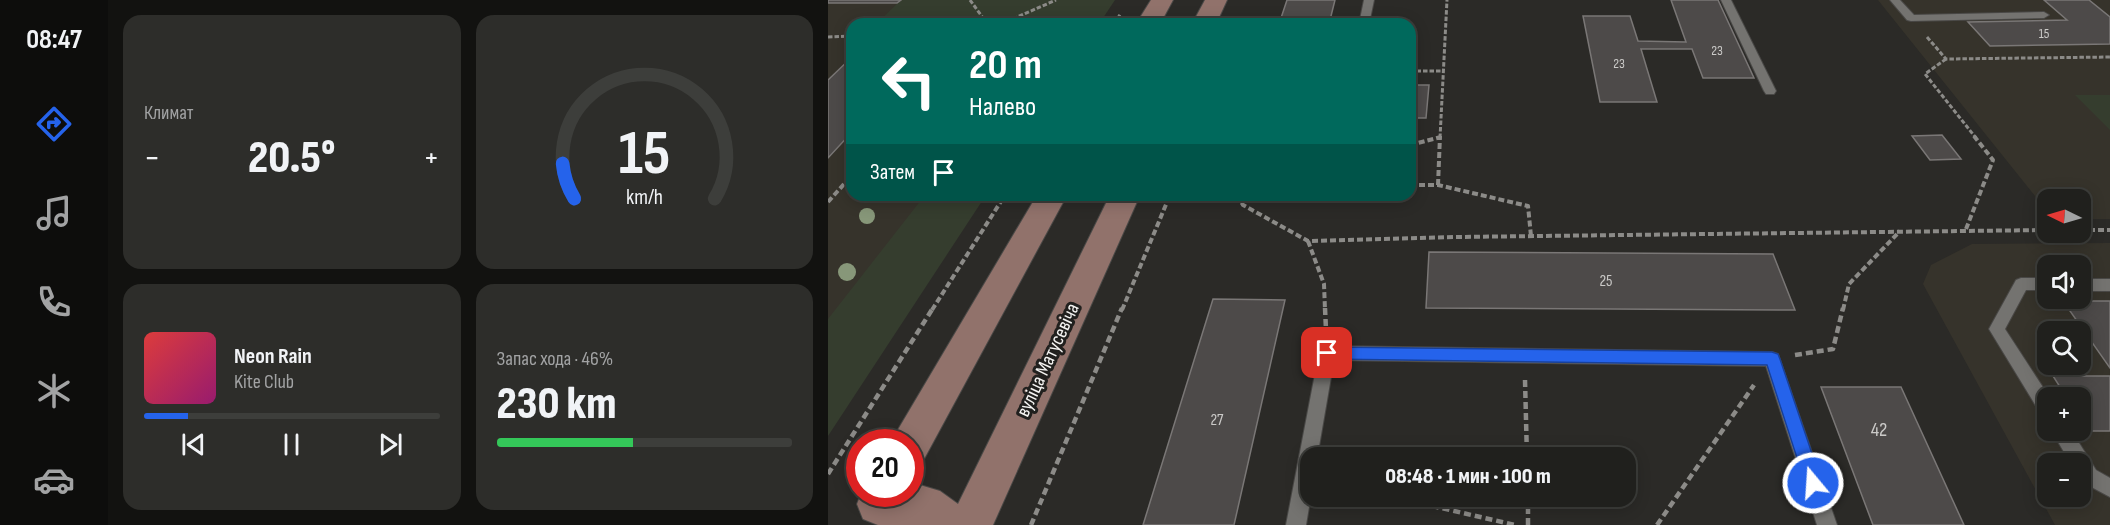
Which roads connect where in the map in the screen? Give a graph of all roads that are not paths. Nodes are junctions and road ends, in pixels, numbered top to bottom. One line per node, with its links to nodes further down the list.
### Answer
1 (1162, 0): 7 (main road)
2 (1216, 0): 8 (main road)
3 (1369, 0): 9 (lane)
4 (1726, 0): 10 (lane)
5 (1895, 0): 6 (lane)
6 (2044, 15)
7 (1152, 18)
8 (1207, 18)
9 (1365, 18)
10 (1770, 91)
11 (1049, 201): 17 (main road)
12 (1122, 201): 22 (main road, вуліца Матусевіча)
13 (2037, 284): 16 (lane)
14 (2091, 285): 15 (lane)
15 (2110, 285)
16 (2037, 392)
17 (920, 429)
18 (2067, 441): 19 (lane)
19 (2110, 489)
20 (924, 505): 21 (main road)
21 (947, 525)
22 (971, 525)
23 (1296, 525): 24 (lane)
24 (1827, 525)

